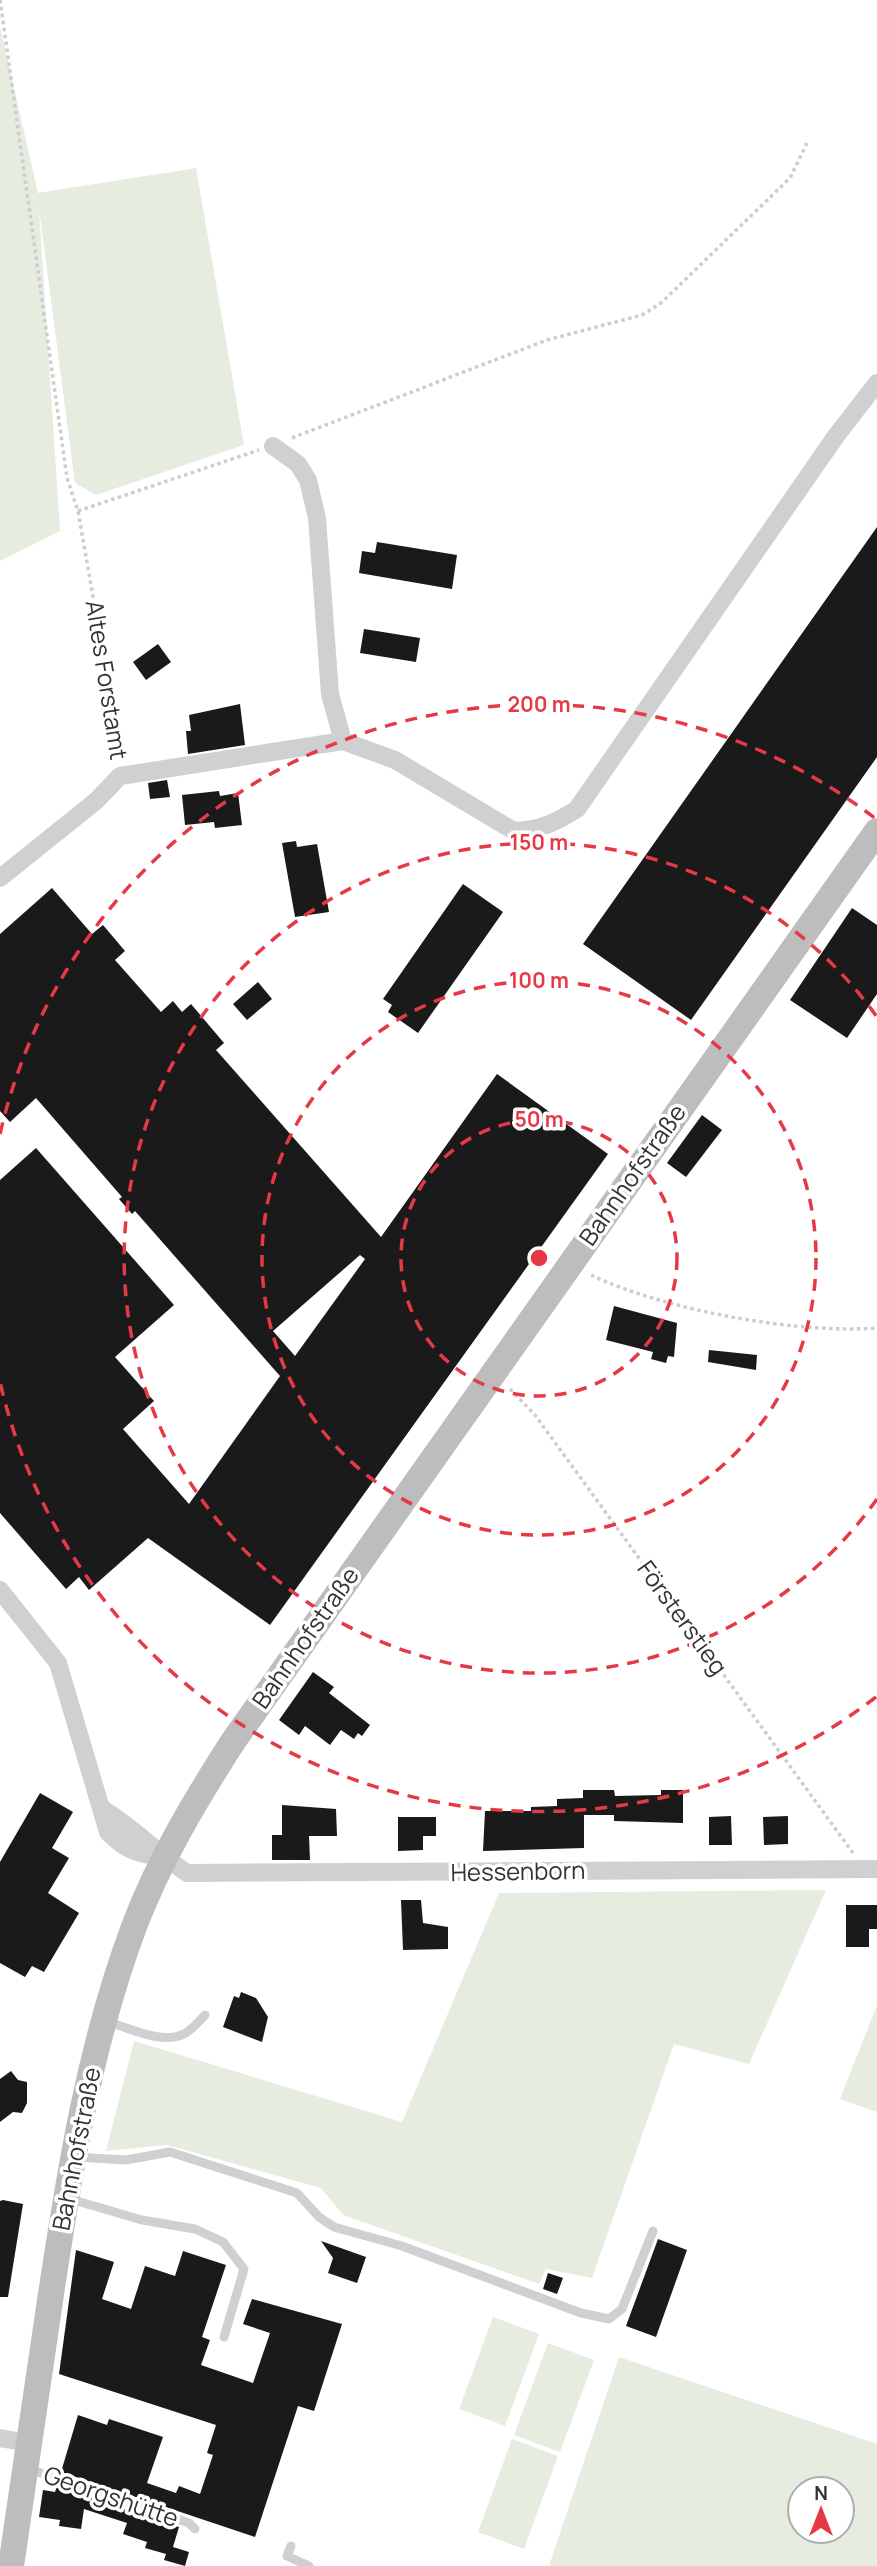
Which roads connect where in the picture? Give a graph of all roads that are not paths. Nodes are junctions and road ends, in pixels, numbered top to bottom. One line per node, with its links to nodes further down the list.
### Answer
1 (877, 383): 3 (street)
2 (273, 446): 3 (street)
3 (343, 741): 5 (street, Altes Forstamt)
4 (877, 831): 7 (main road, Bahnhofstraße)
5 (0, 878)
6 (0, 1590): 7 (street, Hessenborn)
7 (164, 1857): 8 (street, Hessenborn); 10 (main road, Bahnhofstraße)
8 (870, 1869)
9 (205, 2015): 10 (lane)
10 (103, 2020): 11 (main road, Bahnhofstraße)
11 (73, 2157): 12 (main road, Bahnhofstraße); 13 (lane)
12 (66, 2197): 14 (lane); 16 (main road, Bahnhofstraße)
13 (653, 2231)
14 (224, 2337)
15 (0, 2438): 16 (street)
16 (27, 2455): 17 (lane, Georgshütte); 19 (main road, Bahnhofstraße)
17 (195, 2529)
18 (291, 2546): 20 (lane)
19 (11, 2566)
20 (309, 2566)

